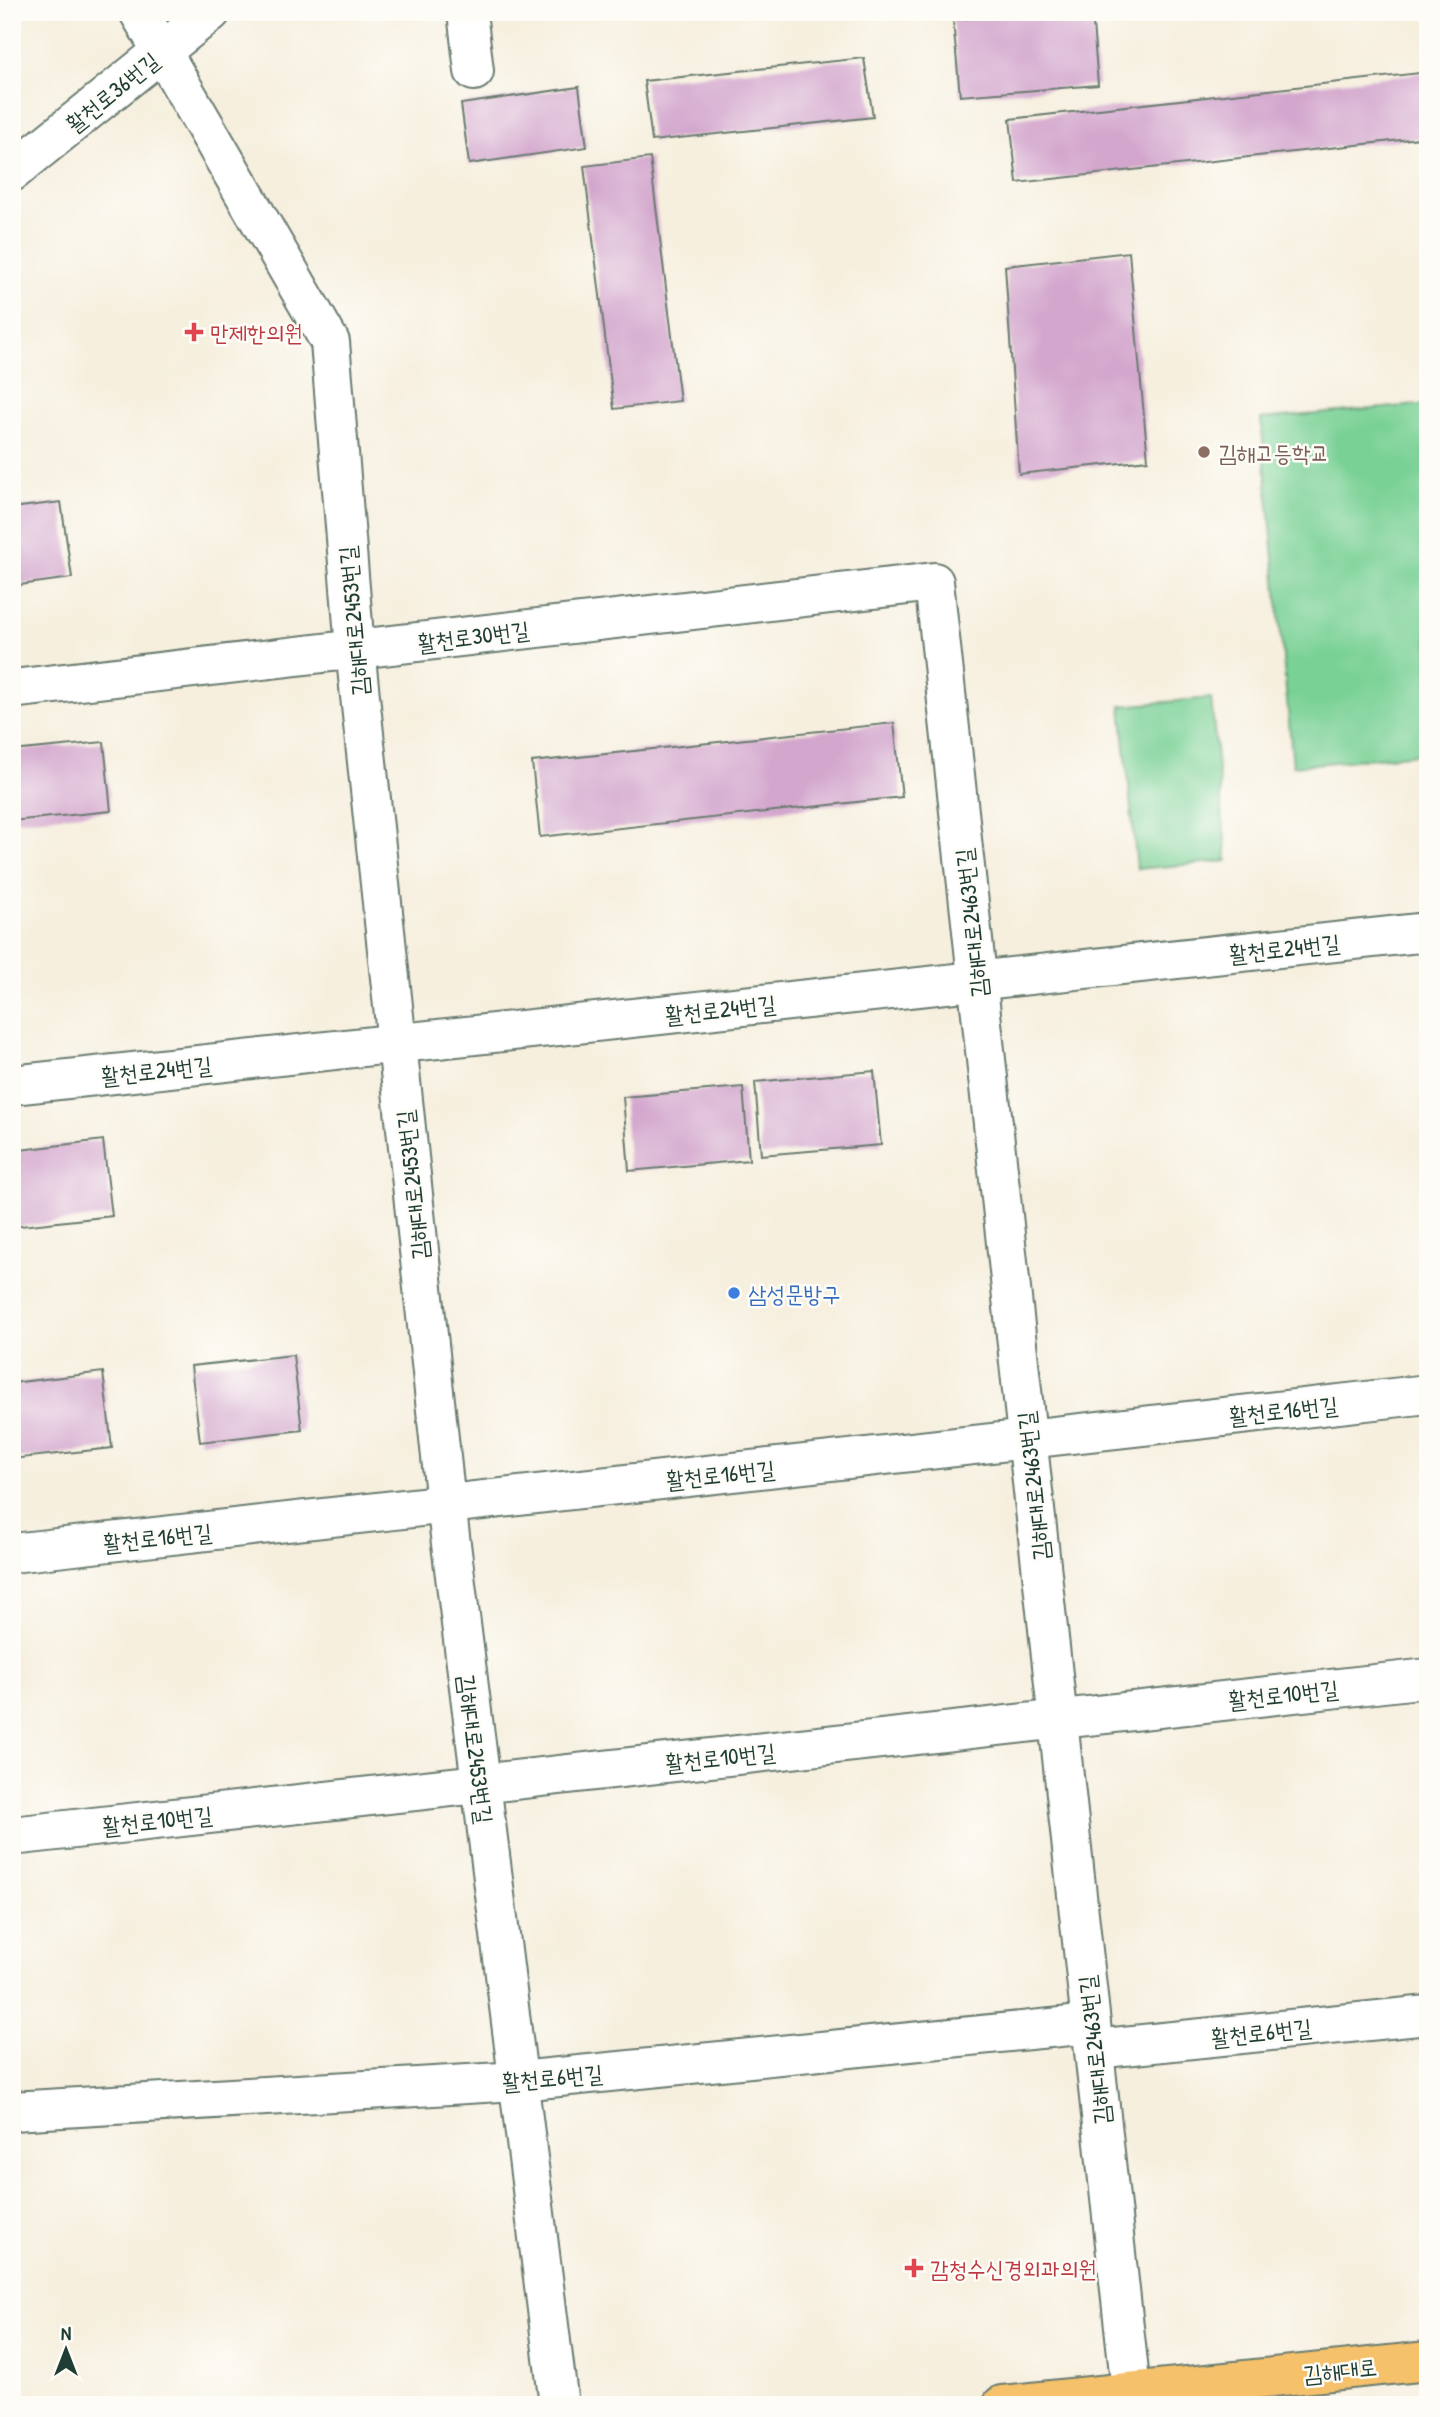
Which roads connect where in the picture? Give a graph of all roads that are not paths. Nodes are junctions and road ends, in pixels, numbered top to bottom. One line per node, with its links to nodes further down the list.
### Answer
1 (139, 12): 4 (street, 김해대로2453번길)
2 (211, 12): 4 (street, 활천로36번길)
3 (467, 12): 5 (street)
4 (163, 51): 6 (street, 활천로36번길); 8 (street, 김해대로2453번길)
5 (474, 71)
6 (12, 172)
7 (934, 582): 8 (street, 활천로30번길); 11 (street, 김해대로2463번길)
8 (355, 649): 9 (street, 활천로30번길); 12 (street, 김해대로2453번길)
9 (12, 689)
10 (1428, 932): 11 (street, 활천로24번길)
11 (977, 981): 12 (street, 활천로24번길); 15 (street, 김해대로2463번길)
12 (397, 1044): 13 (street, 활천로24번길); 16 (street, 김해대로2453번길)
13 (12, 1085)
14 (1428, 1394): 15 (street, 활천로16번길)
15 (1027, 1439): 16 (street, 활천로16번길); 19 (street, 김해대로2463번길)
16 (446, 1504): 17 (street, 활천로16번길); 20 (street, 김해대로2453번길)
17 (12, 1553)
18 (1428, 1678): 19 (street, 활천로10번길)
19 (1058, 1719): 20 (street, 활천로10번길); 23 (street, 김해대로2463번길)
20 (480, 1784): 21 (street, 활천로10번길); 24 (street, 김해대로2453번길)
21 (12, 1836)
22 (1428, 2015): 23 (street, 활천로6번길)
23 (1092, 2037): 24 (street, 활천로6번길); 27 (street, 김해대로2463번길)
24 (519, 2081): 25 (street, 활천로6번길); 28 (street, 김해대로2453번길)
25 (12, 2110)
26 (1428, 2361): 27 (main road, 김해대로)
27 (1131, 2391): 29 (main road, 김해대로)
28 (559, 2405)
29 (1002, 2405)

